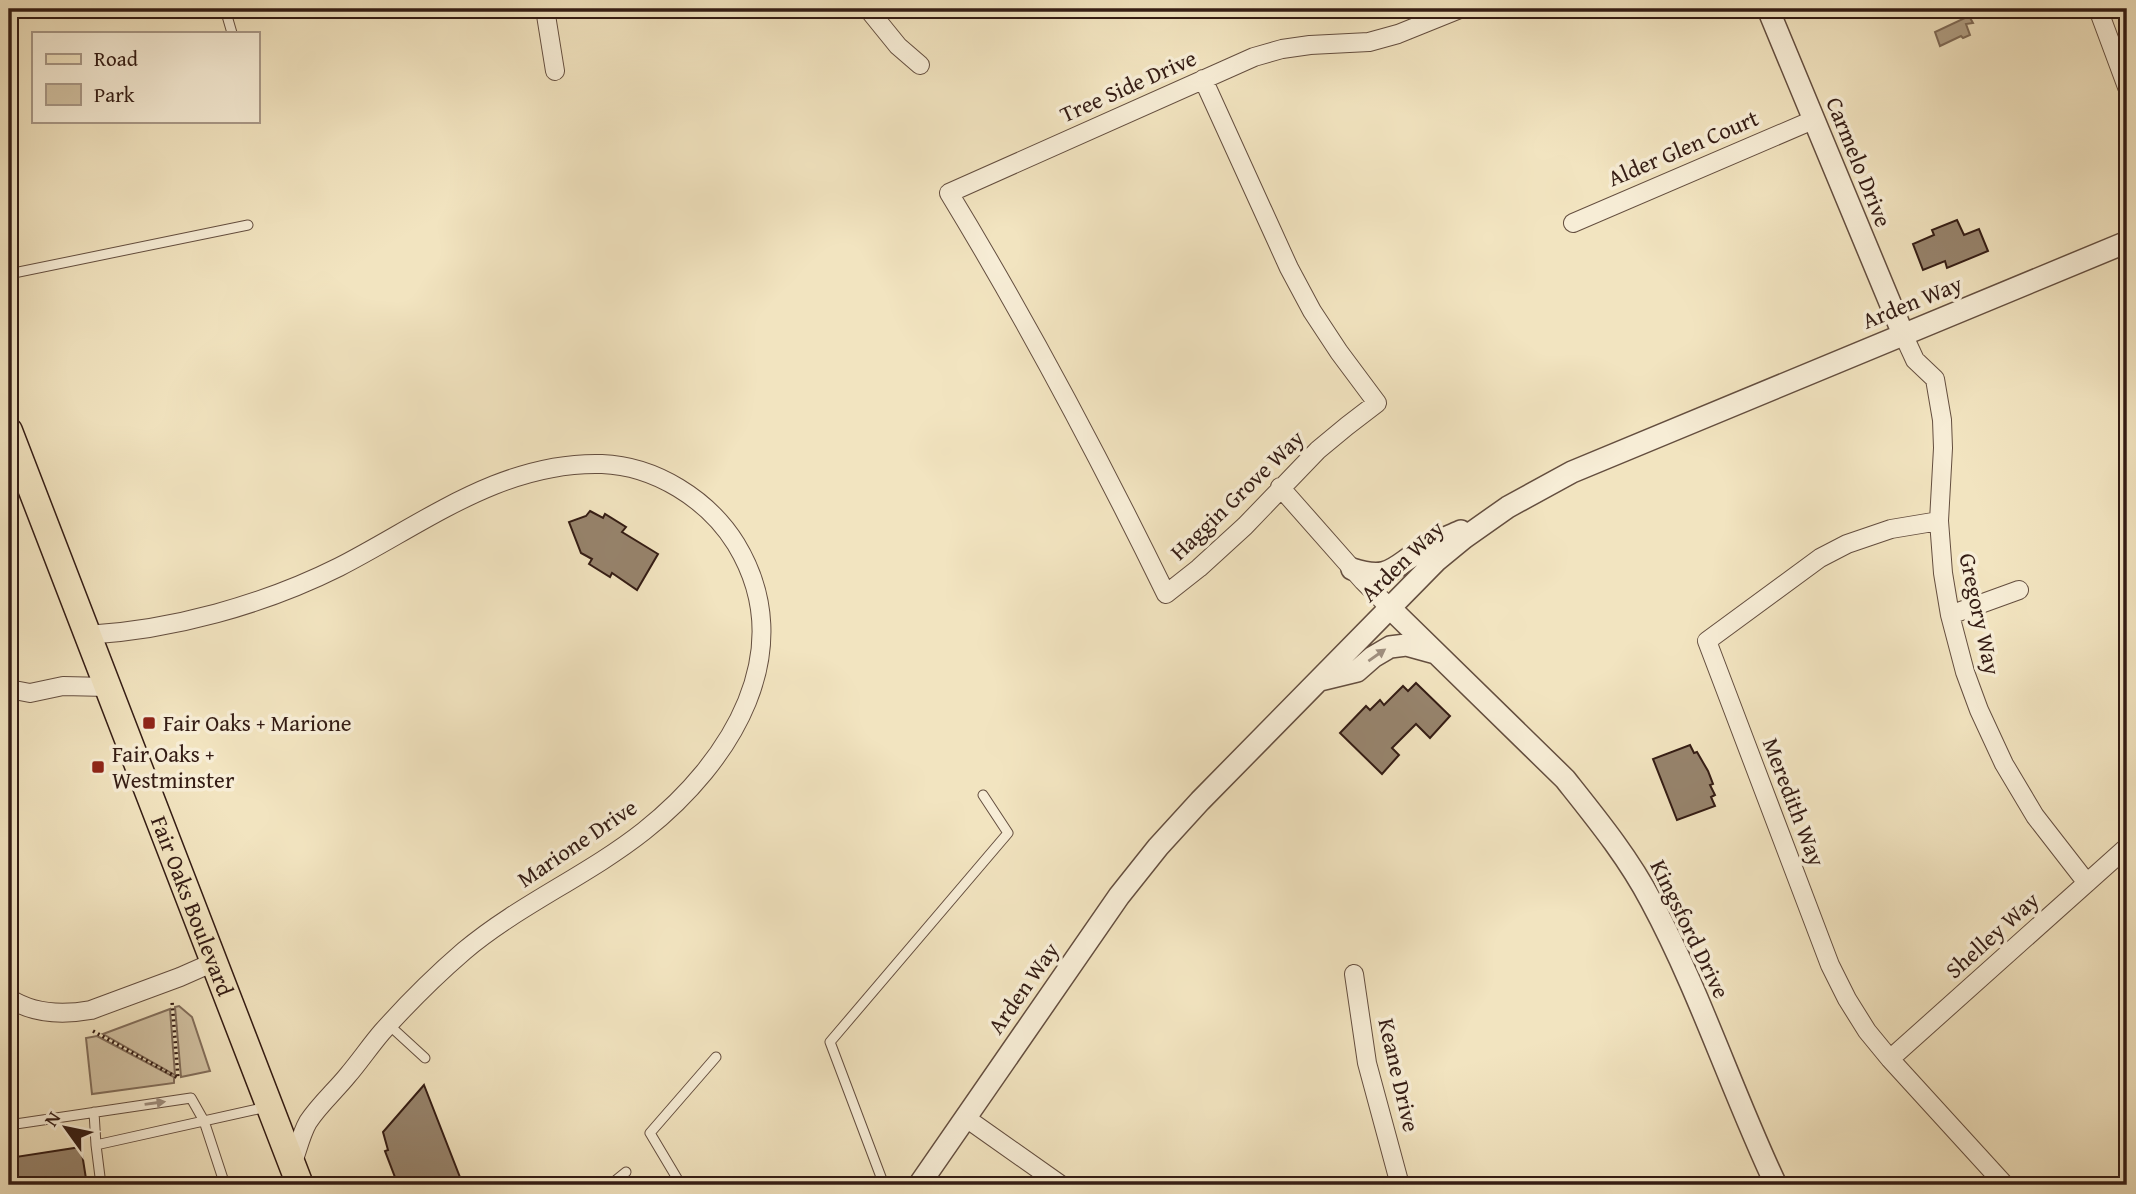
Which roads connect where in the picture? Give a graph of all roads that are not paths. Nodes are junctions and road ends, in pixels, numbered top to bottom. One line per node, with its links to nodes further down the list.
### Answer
1 (225, 9): 7 (lane)
2 (545, 9): 9 (street)
3 (869, 9): 8 (street)
4 (1768, 9): 12 (street, Carmelo Drive)
5 (2098, 9): 11 (street)
6 (1450, 11): 10 (street, Tree Side Drive)
7 (232, 32)
8 (920, 65)
9 (555, 71)
10 (1203, 79): 13 (street, Tree Side Drive); 20 (street, Haggin Grove Way)
11 (2127, 87)
12 (1813, 120): 14 (street, Alder Glen Court); 18 (street, Carmelo Drive)
13 (949, 193): 20 (street, Haggin Grove Way)
14 (1573, 223)
15 (248, 225): 17 (lane)
16 (2127, 242): 18 (street, Arden Way)
17 (9, 274)
18 (1903, 334): 21 (street, Gregory Way); 22 (street, Arden Way)
19 (9, 430): 27 (main road, Fair Oaks Boulevard)
20 (1280, 487): 23 (street)
21 (1939, 521): 26 (street, Gregory Way); 41 (street, Meredith Way)
22 (1486, 522): 23 (street); 25 (street, Arden Way)
23 (1352, 569): 25 (street)
24 (2019, 590): 26 (street)
25 (1390, 608): 28 (street, Kingsford Drive); 29 (street, Arden Way)
26 (1950, 615): 34 (street, Gregory Way)
27 (87, 635): 30 (main road, Fair Oaks Boulevard); 38 (street, Marione Drive)
28 (1440, 655): 29 (street, one-way to 28); 58 (street, Kingsford Drive)
29 (1318, 681): 44 (street, Arden Way)
30 (107, 687): 31 (street); 35 (main road, Fair Oaks Boulevard)
31 (9, 689)
32 (983, 795): 54 (lane)
33 (2127, 847): 34 (street, Shelley Way)
34 (2087, 883): 41 (street, Shelley Way)
35 (214, 962): 37 (street); 42 (main road, Fair Oaks Boulevard)
36 (1354, 974): 57 (street, Keane Drive)
37 (9, 998)
38 (389, 1025): 40 (lane); 49 (street, Marione Drive)
39 (716, 1057): 53 (lane)
40 (425, 1058)
41 (1890, 1059): 59 (street, Meredith Way)
42 (270, 1106): 45 (lane); 49 (main road, Fair Oaks Boulevard)
43 (94, 1112): 45 (lane, one-way to 45); 46 (lane); 47 (lane)
44 (965, 1118): 55 (street, Arden Way); 56 (street)
45 (204, 1121): 47 (lane); 51 (lane)
46 (9, 1125)
47 (96, 1145): 50 (lane)
48 (626, 1171): 52 (lane)
49 (296, 1175)
50 (101, 1185)
51 (225, 1185)
52 (610, 1185)
53 (681, 1185)
54 (884, 1185)
55 (919, 1185)
56 (1061, 1185)
57 (1400, 1185)
58 (1776, 1185)
59 (2005, 1185)

